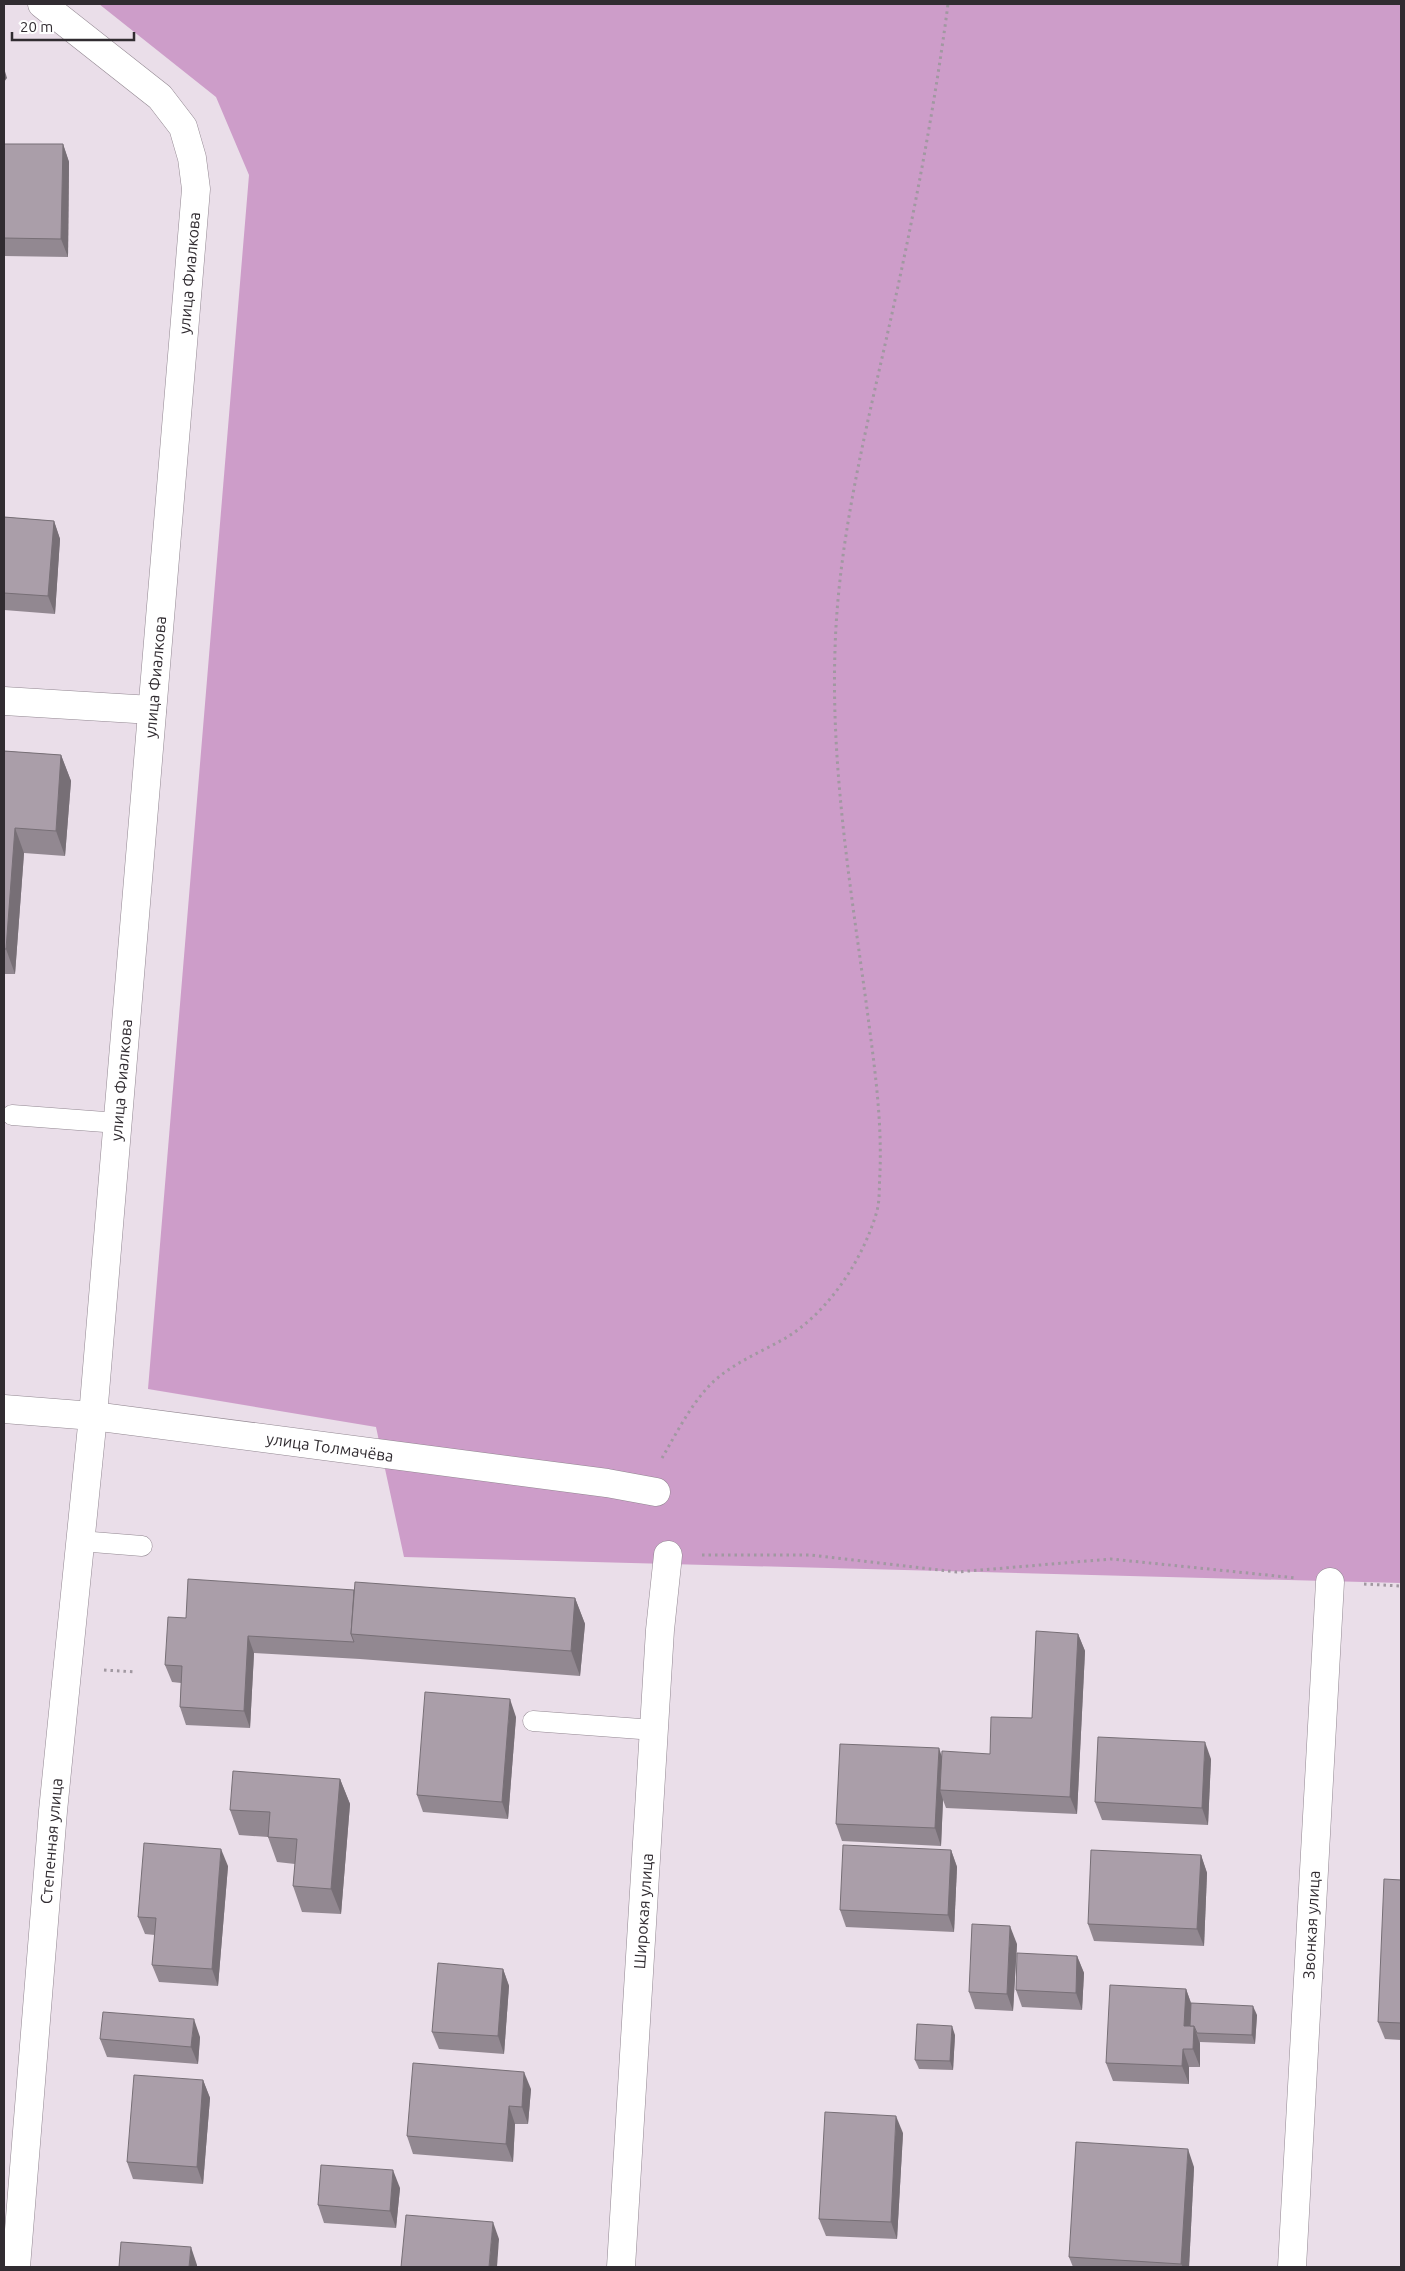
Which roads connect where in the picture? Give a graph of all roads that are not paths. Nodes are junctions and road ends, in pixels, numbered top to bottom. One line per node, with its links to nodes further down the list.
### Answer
1 (42, 4): 3 (street, улица Фиалкова)
2 (4, 701): 3 (street)
3 (152, 710): 5 (street, улица Фиалкова)
4 (12, 1115): 5 (lane)
5 (118, 1123): 7 (street, улица Фиалкова)
6 (4, 1408): 7 (street, улица Толмачёва)
7 (93, 1416): 8 (street, улица Толмачёва); 9 (street, Степенная улица)
8 (656, 1492)
9 (80, 1542): 10 (lane); 15 (street, Степенная улица)
10 (142, 1546)
11 (668, 1555): 14 (street, Широкая улица)
12 (1330, 1582): 17 (street, Звонкая улица)
13 (533, 1721): 14 (lane)
14 (654, 1730): 16 (street, Широкая улица)
15 (16, 2267)
16 (621, 2267)
17 (1292, 2267)

